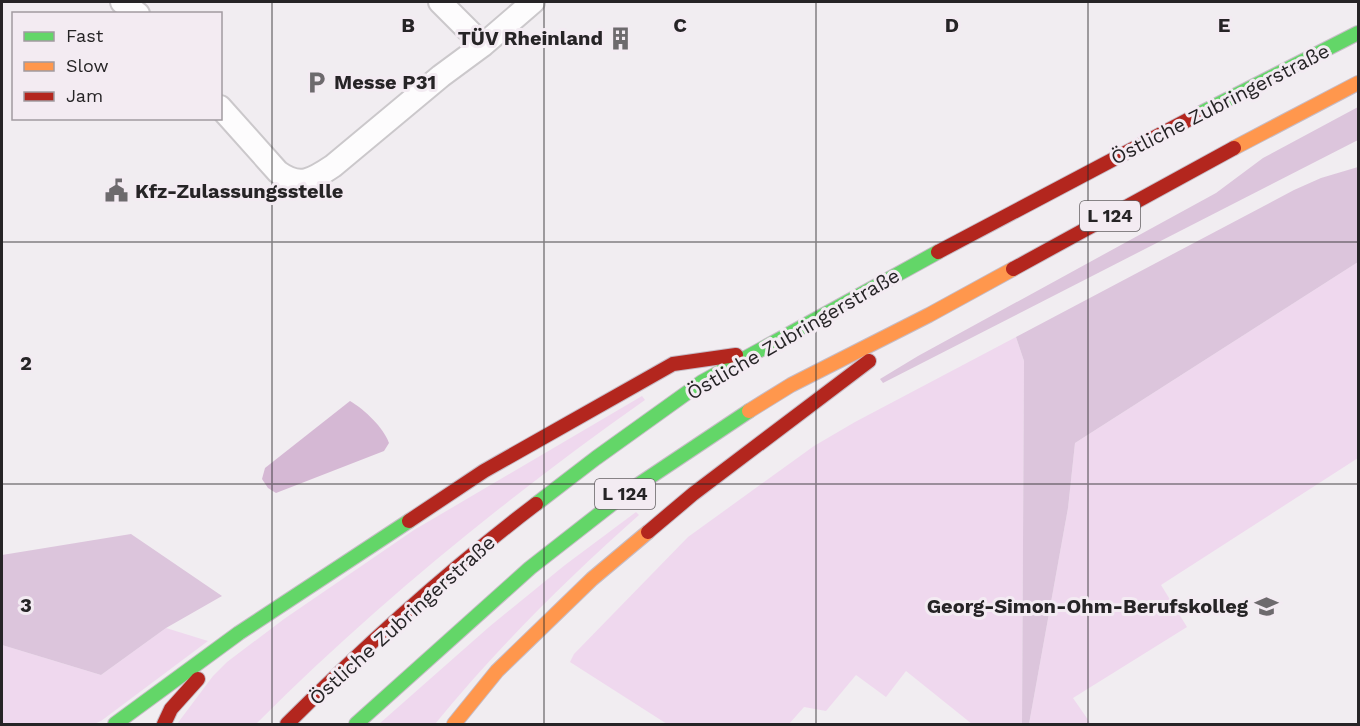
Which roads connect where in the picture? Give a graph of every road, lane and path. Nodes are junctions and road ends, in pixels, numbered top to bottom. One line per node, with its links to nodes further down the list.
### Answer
1 (122, 2): 4 (street)
2 (440, 2): 6 (street)
3 (533, 2): 6 (street)
4 (135, 12)
5 (1359, 33): 10 (highway, Östliche Zubringerstraße / L 124)
6 (483, 45): 8 (street)
7 (1359, 83): 9 (highway, L 124)
8 (222, 109)
9 (929, 315): 15 (highway, L 124); 16 (highway)
10 (756, 352): 11 (highway); 14 (highway, Östliche Zubringerstraße / L 124)
11 (239, 633): 12 (highway); 13 (highway)
12 (114, 724)
13 (164, 724)
14 (287, 724)
15 (356, 724)
16 (454, 724)

